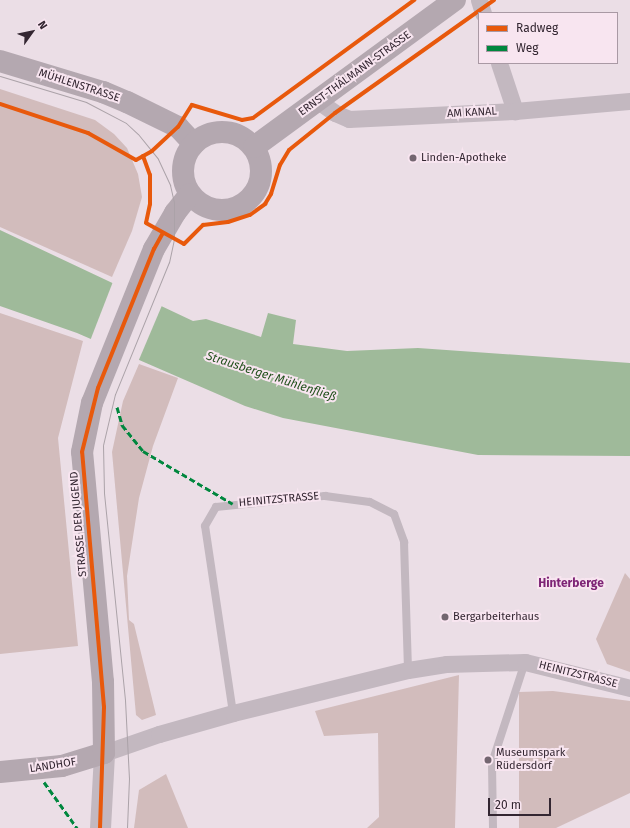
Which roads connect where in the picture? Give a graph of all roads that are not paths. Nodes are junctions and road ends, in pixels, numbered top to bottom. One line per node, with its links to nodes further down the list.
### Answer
1 (455, 0): 6 (main road, ERNST-THÄLMANN-STRASSE)
2 (479, 0): 3 (street)
3 (483, 12)
4 (0, 61): 9 (main road, MÜHLENSTRASSE)
5 (499, 64): 8 (street)
6 (318, 101): 8 (street, AM KANAL); 10 (main road, ERNST-THÄLMANN-STRASSE)
7 (630, 101): 8 (street, AM KANAL)
8 (515, 111)
9 (194, 144): 10 (main road); 11 (main road)
10 (254, 147): 11 (main road)
11 (190, 194): 16 (main road, STRASSE DER JUGEND)
12 (526, 662): 13 (street, HEINITZSTRASSE); 14 (street, HEINITZSTRASSE); 19 (lane, HEINITZSTRASSE)
13 (408, 670): 15 (street, HEINITZSTRASSE); 15 (lane, HEINITZSTRASSE)
14 (630, 688)
15 (233, 713): 16 (street, HEINITZSTRASSE)
16 (104, 753): 17 (main road, LANDHOF); 18 (street, STRASSE DER JUGEND)
17 (0, 772)
18 (100, 828)
19 (493, 828)

